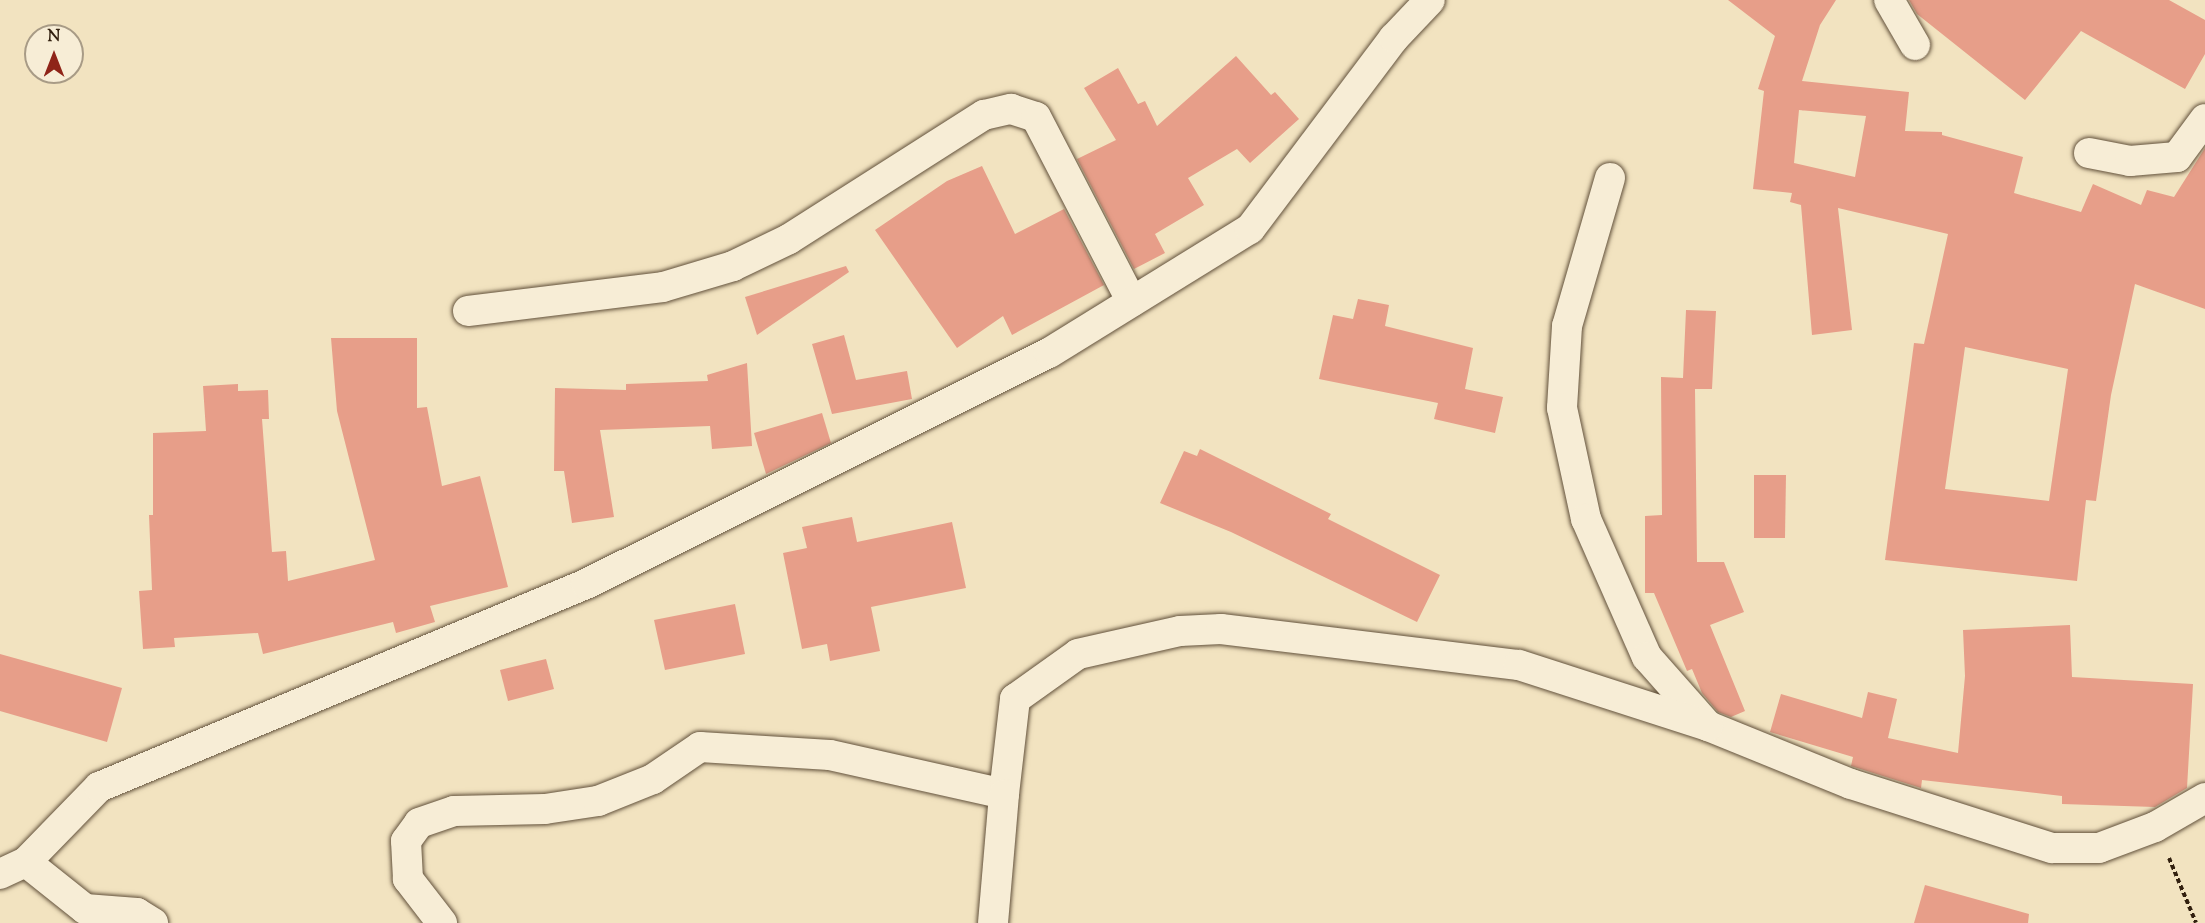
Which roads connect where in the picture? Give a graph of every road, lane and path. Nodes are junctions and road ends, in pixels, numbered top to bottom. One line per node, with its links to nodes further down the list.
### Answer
1 (1430, 0): 7 (street)
2 (1889, 0): 3 (street)
3 (1915, 45)
4 (2205, 119): 5 (street)
5 (2089, 153)
6 (1610, 178): 9 (street)
7 (1132, 302): 8 (street); 13 (street)
8 (468, 311)
9 (1708, 726): 10 (street); 12 (street)
10 (1004, 794): 15 (street); 16 (street)
11 (2205, 798): 12 (street)
12 (2155, 827): 17 (path)
13 (13, 868): 14 (street)
14 (153, 923)
15 (442, 923)
16 (993, 923)
17 (2196, 923)

